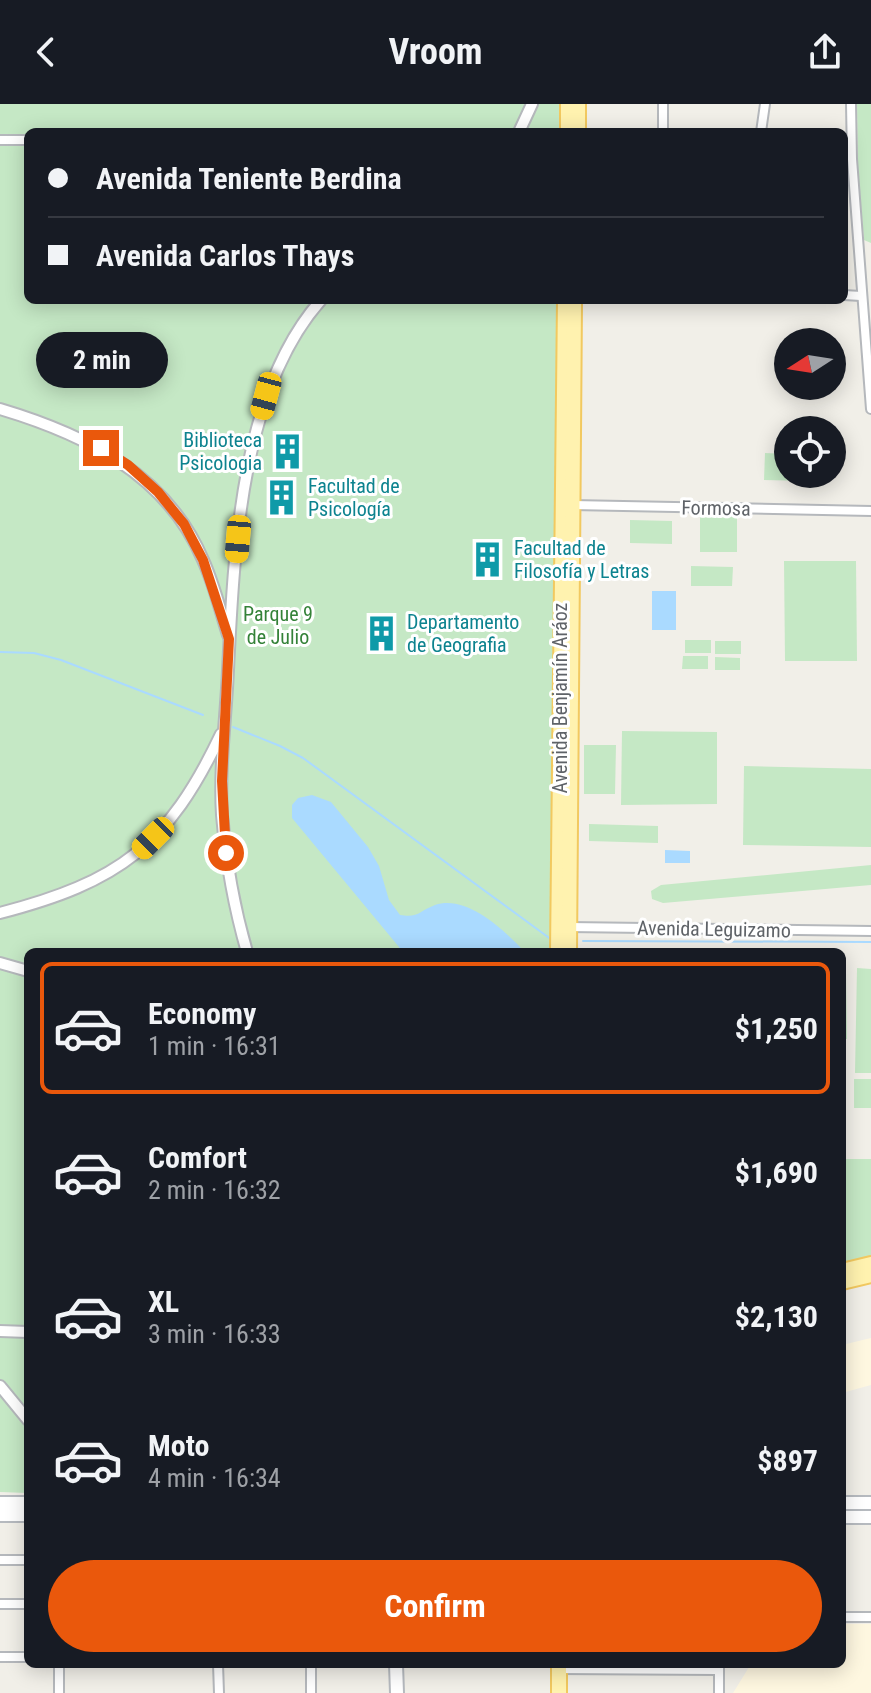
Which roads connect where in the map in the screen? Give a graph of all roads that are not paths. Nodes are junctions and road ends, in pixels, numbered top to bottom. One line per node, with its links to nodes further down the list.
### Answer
1 (532, 104): 7 (street)
2 (568, 104): 8 (main road)
3 (578, 104): 9 (main road)
4 (663, 104): 10 (street)
5 (765, 104): 11 (street)
6 (851, 104): 14 (street)
7 (521, 128)
8 (568, 128)
9 (578, 128)
10 (663, 128)
11 (762, 128)
12 (0, 140): 13 (street)
13 (24, 140)
14 (859, 248): 15 (street); 17 (street)
15 (871, 248)
16 (848, 295): 17 (street)
17 (861, 296): 22 (street)
18 (318, 304): 25 (street)
19 (565, 304): 23 (main road, Avenida Benjamín Aráoz)
20 (574, 304): 23 (main road, Avenida Benjamín Aráoz)
21 (0, 409): 25 (street)
22 (871, 409)
23 (567, 505): 24 (street, Formosa); 28 (main road, Avenida Benjamín Aráoz)
24 (871, 511)
25 (229, 639): 26 (street)
26 (224, 728): 27 (street); 30 (street)
27 (0, 913)
28 (563, 927): 29 (street, Avenida Leguizamo); 31 (main road, Avenida Benjamín Aráoz); 32 (main road, Avenida Benjamín Aráoz)
29 (871, 931)
30 (246, 948)
31 (559, 948)
32 (568, 948)
33 (0, 963): 34 (street)
34 (24, 970)
35 (871, 1264): 36 (main road)
36 (846, 1270)
37 (871, 1275): 38 (main road)
38 (846, 1281)
39 (0, 1331): 40 (street)
40 (24, 1332)
41 (0, 1386): 42 (street)
42 (24, 1415)
43 (0, 1503): 44 (main road)
44 (24, 1503)
45 (846, 1503): 46 (main road)
46 (871, 1503)
47 (0, 1515): 48 (main road)
48 (24, 1515)
49 (846, 1517): 50 (main road)
50 (871, 1517)
51 (0, 1560): 52 (street)
52 (24, 1560)
53 (0, 1604): 54 (street)
54 (24, 1604)
55 (846, 1617): 56 (street)
56 (871, 1617)
57 (0, 1657): 58 (street)
58 (24, 1657)
59 (59, 1668): 65 (street)
60 (218, 1668): 66 (street)
61 (311, 1668): 67 (street)
62 (396, 1668): 68 (main road)
63 (559, 1668): 69 (main road)
64 (719, 1668): 70 (street)
65 (59, 1693)
66 (219, 1693)
67 (311, 1693)
68 (397, 1693)
69 (559, 1693)
70 (719, 1693)

